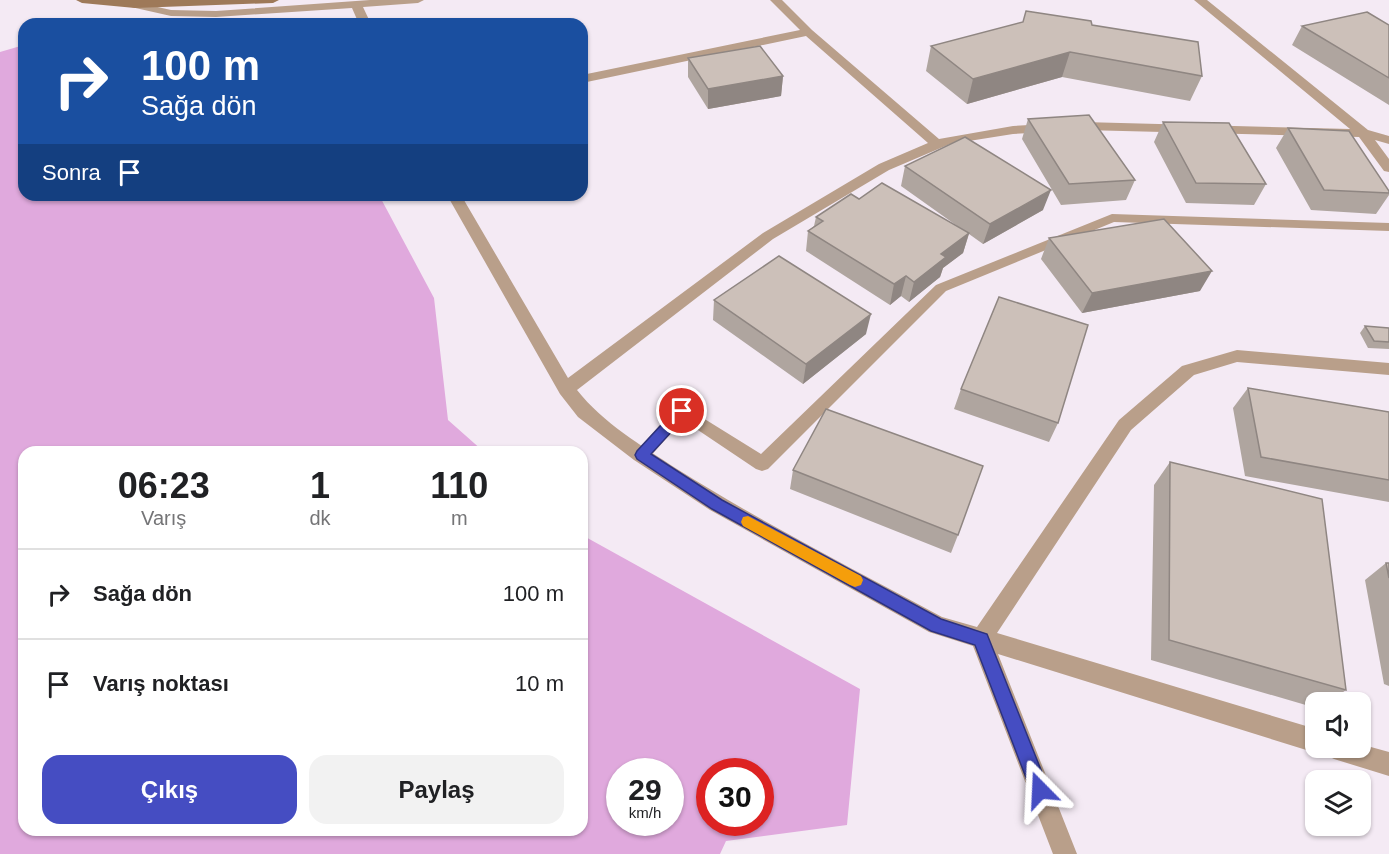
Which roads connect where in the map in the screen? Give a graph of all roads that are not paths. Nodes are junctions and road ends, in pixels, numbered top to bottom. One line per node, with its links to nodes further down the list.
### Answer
1 (82, 0): 6 (street)
2 (273, 0): 6 (street)
3 (418, 0): 7 (street)
4 (776, 0): 9 (street)
5 (1200, 0): 11 (street)
6 (135, 5): 7 (street)
7 (357, 6): 8 (street)
8 (362, 18)
9 (808, 32): 10 (street); 13 (street)
10 (588, 78)
11 (1363, 133): 12 (street); 13 (street); 14 (street)
12 (1389, 140)
13 (937, 144): 18 (street)
14 (1389, 168)
15 (457, 201): 18 (street)
16 (1389, 227): 19 (lane)
17 (1389, 369): 20 (street)
18 (566, 389): 19 (street)
19 (642, 455): 20 (street)
20 (981, 639): 21 (street); 24 (street)
21 (1305, 738)
22 (1370, 758): 23 (street)
23 (1389, 764)
24 (1065, 854)

